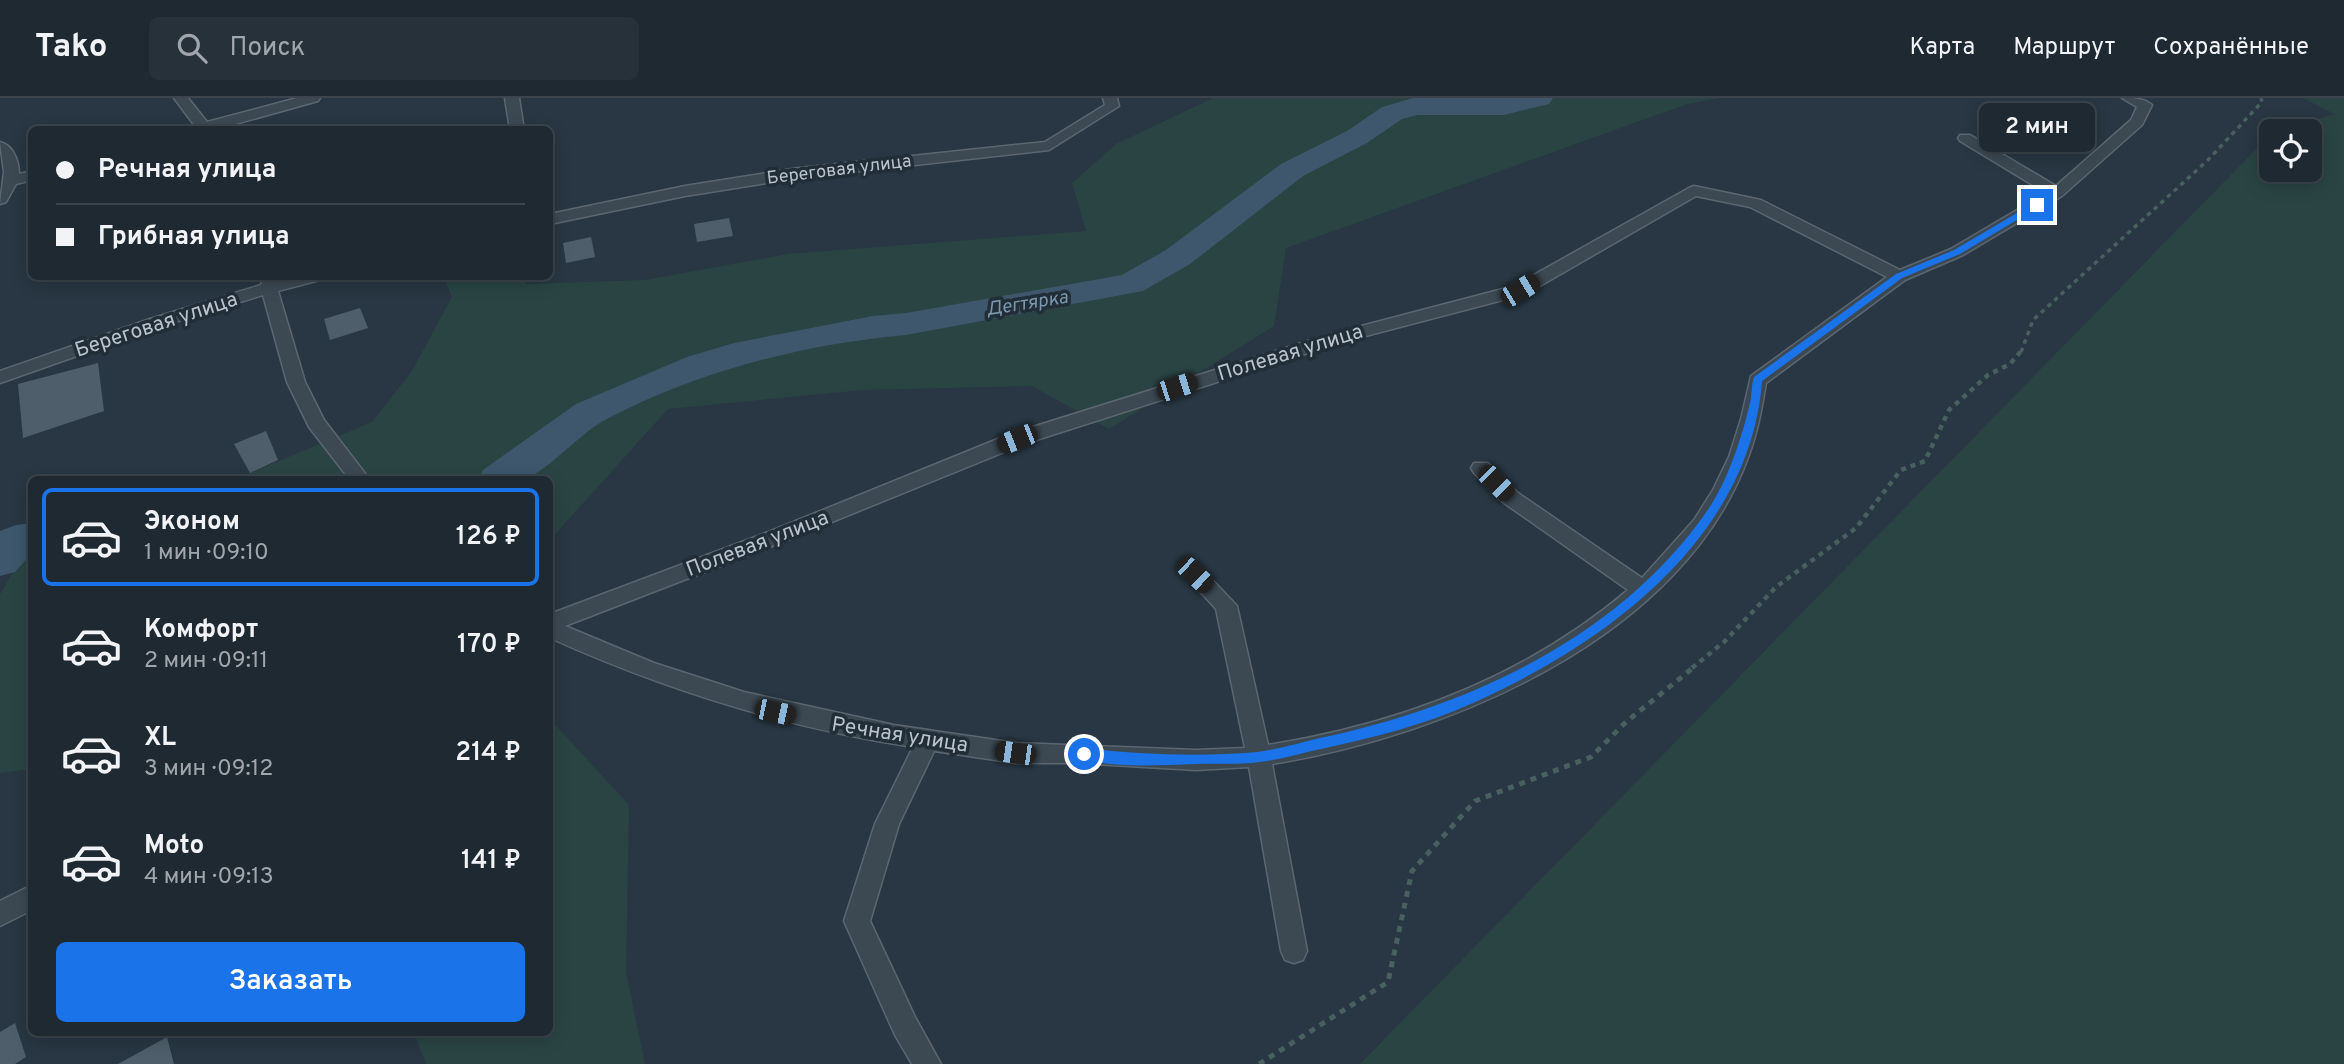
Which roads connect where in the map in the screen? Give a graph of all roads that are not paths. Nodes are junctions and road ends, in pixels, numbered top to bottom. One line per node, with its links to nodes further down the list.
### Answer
1 (181, 98): 7 (street)
2 (313, 98): 6 (street)
3 (512, 98): 10 (street)
4 (1110, 98): 17 (street, Береговая улица)
5 (2129, 98): 15 (street, Речная улица)
6 (265, 112): 8 (street); 9 (street)
7 (199, 126)
8 (208, 126)
9 (267, 126)
10 (516, 126)
11 (1965, 138): 15 (street)
12 (0, 146): 14 (street)
13 (28, 176): 14 (street)
14 (10, 181): 16 (street)
15 (2057, 192): 18 (street, Речная улица)
16 (0, 199)
17 (553, 218)
18 (1899, 276): 24 (street, Речная улица); 25 (street, Полевая улица)
19 (270, 282): 20 (street, Береговая улица); 22 (street)
20 (0, 377)
21 (1480, 468): 24 (street)
22 (358, 476)
23 (1195, 575): 28 (street)
24 (1643, 590): 28 (street, Речная улица)
25 (553, 622)
26 (553, 630): 27 (street, Речная улица)
27 (928, 740): 28 (street, Речная улица); 32 (street)
28 (1259, 757): 31 (street)
29 (28, 898): 30 (street)
30 (0, 914)
31 (1294, 951)
32 (927, 1064)

